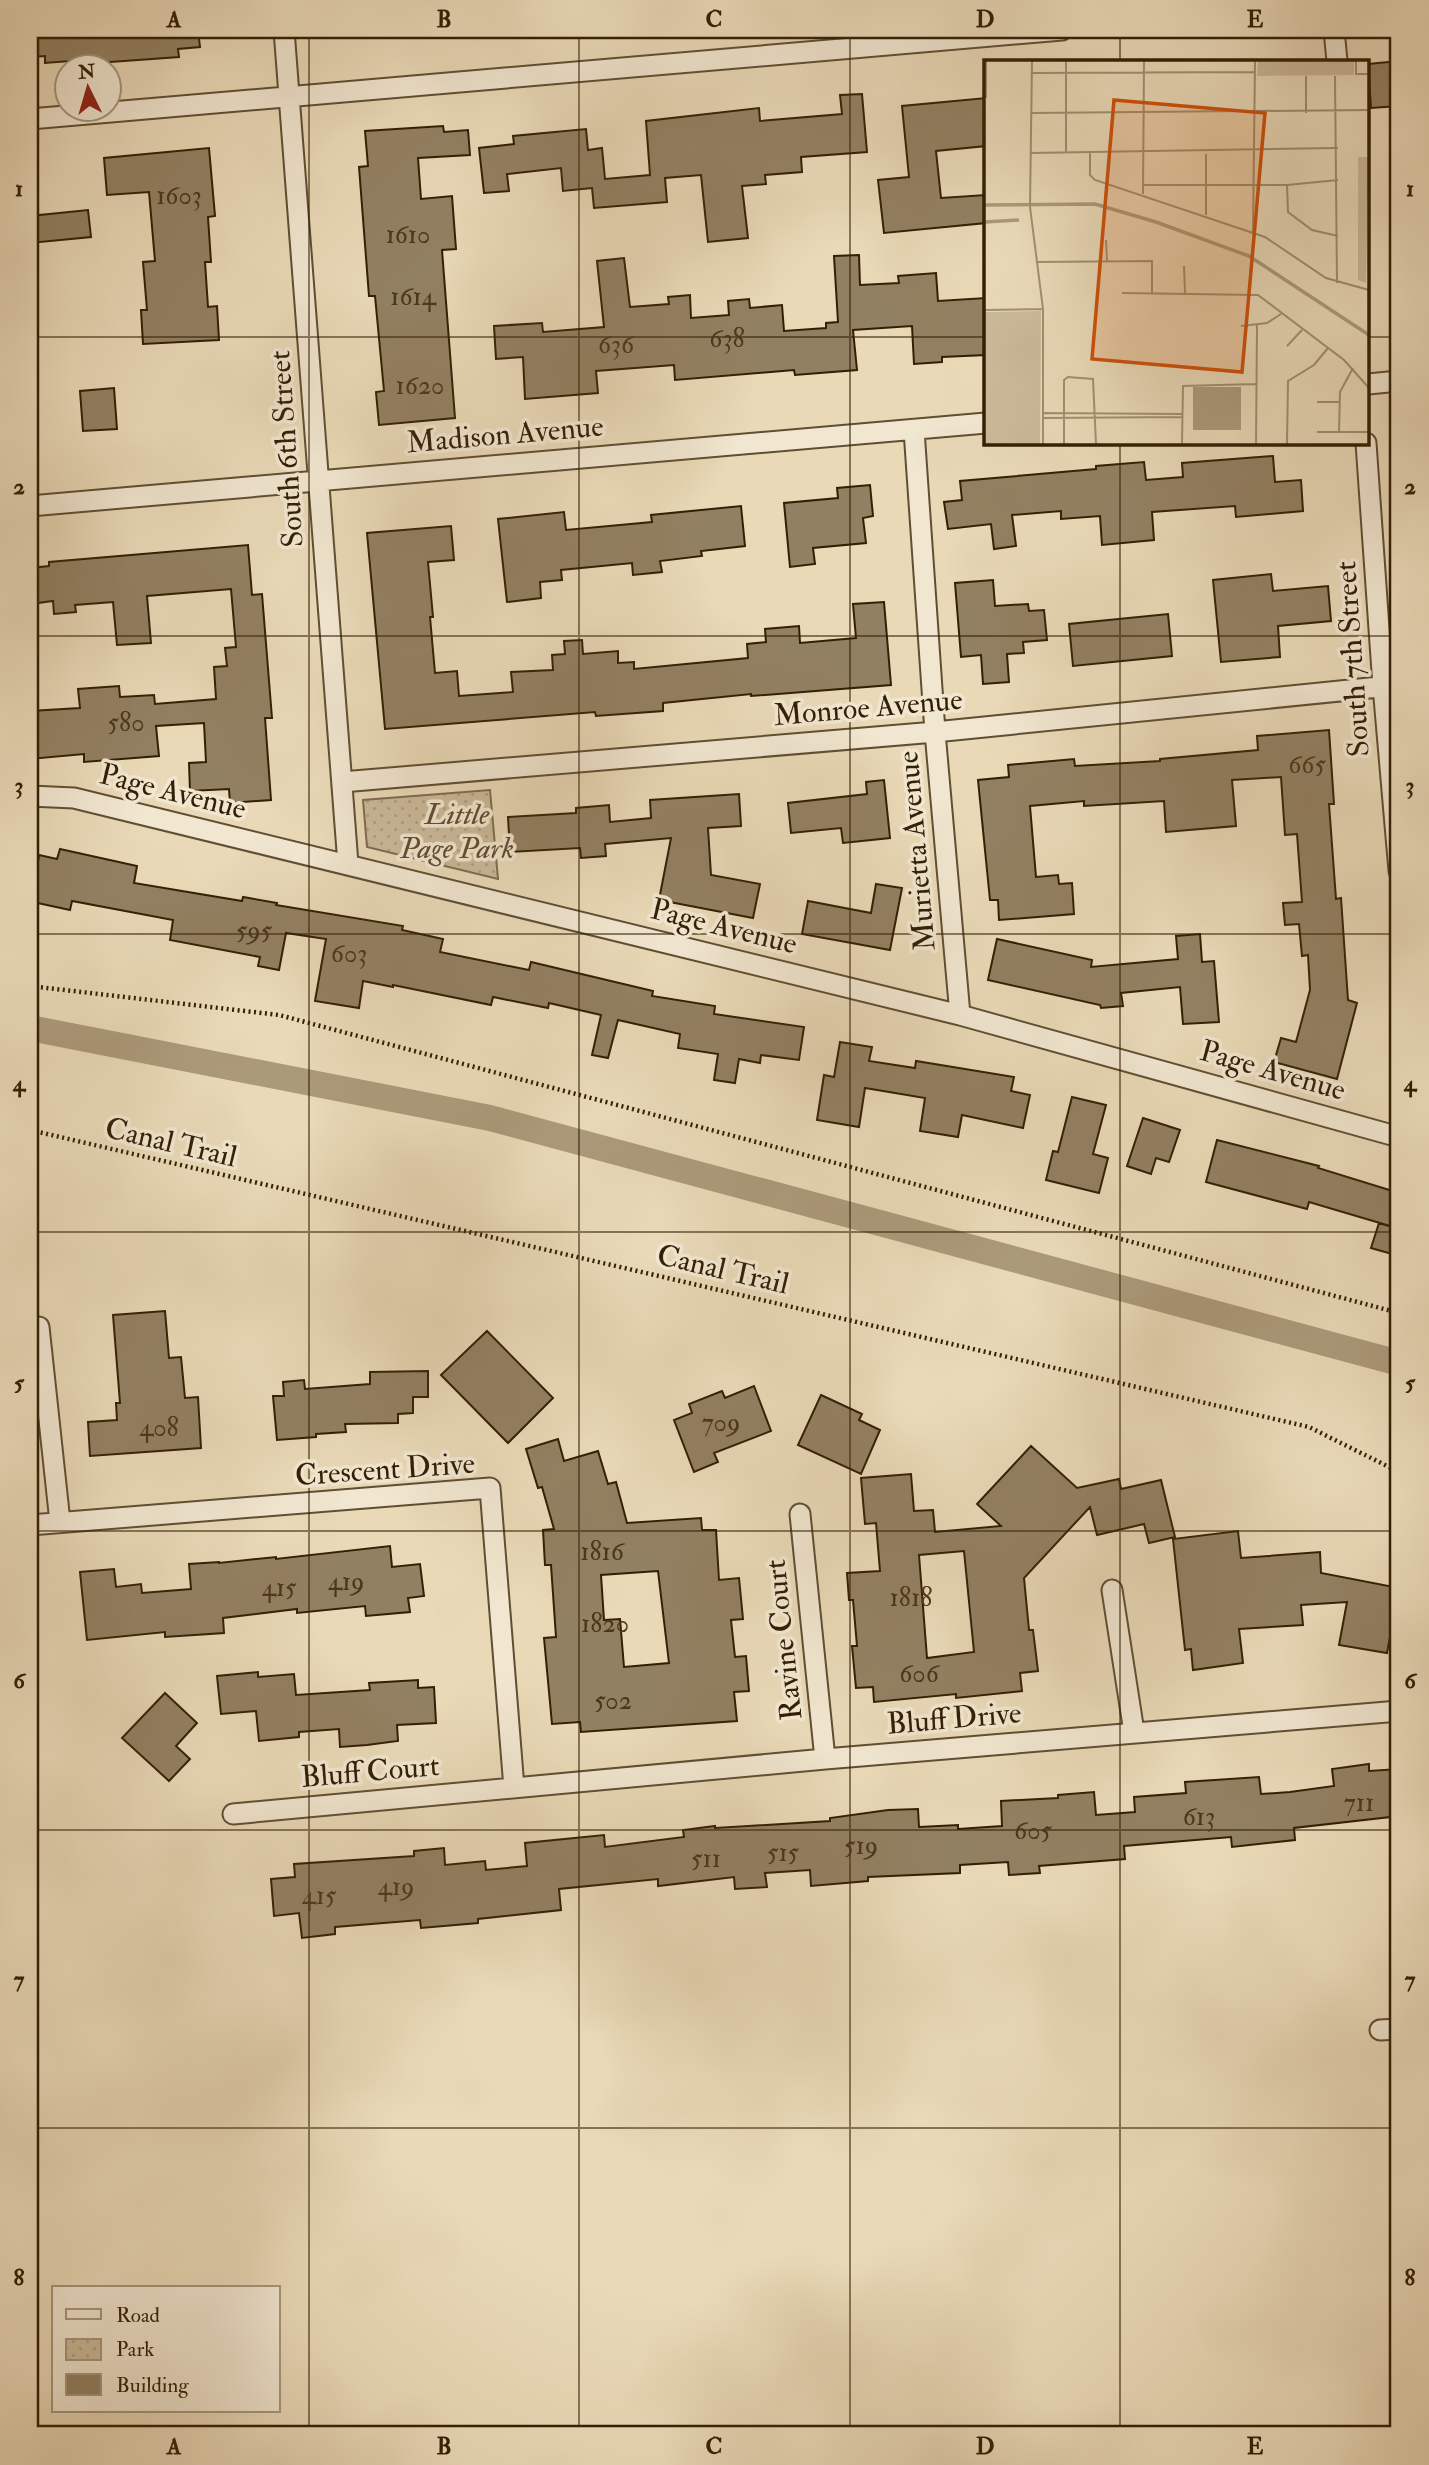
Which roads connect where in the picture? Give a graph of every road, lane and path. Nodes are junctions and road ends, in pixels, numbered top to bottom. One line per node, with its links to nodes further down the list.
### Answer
1 (284, 30): 5 (street, South 6th Street)
2 (1062, 30): 5 (street)
3 (1334, 30): 4 (street)
4 (1336, 60)
5 (289, 96): 6 (street); 12 (street, South 6th Street)
6 (30, 119)
7 (1399, 382): 8 (street)
8 (1370, 384)
9 (984, 423): 10 (street, Madison Avenue)
10 (914, 430): 12 (street, Madison Avenue); 15 (street, Murietta Avenue)
11 (1366, 444): 14 (street, South 7th Street)
12 (318, 480): 13 (street, Madison Avenue); 16 (street, South 6th Street)
13 (30, 506)
14 (1391, 685): 15 (street, Monroe Avenue); 19 (street, South 7th Street)
15 (935, 732): 16 (street, Monroe Avenue); 21 (street, Murietta Avenue)
16 (342, 782): 18 (street, South 6th Street)
17 (30, 796): 18 (street, Page Avenue)
18 (348, 864): 21 (street, Page Avenue)
19 (1399, 871)
20 (30, 986): 24 (path)
21 (960, 1015): 23 (street, Page Avenue)
22 (30, 1130): 26 (path, Canal Trail)
23 (1399, 1137)
24 (1399, 1313)
25 (38, 1327): 28 (street)
26 (1399, 1472)
27 (800, 1514): 33 (street, Ravine Court)
28 (60, 1522): 29 (street, Crescent Drive); 34 (street, Crescent Drive)
29 (30, 1525)
30 (1112, 1590): 32 (street)
31 (1399, 1711): 32 (street, Bluff Drive)
32 (1134, 1732): 33 (street, Bluff Drive)
33 (825, 1759): 34 (street, Bluff Drive)
34 (514, 1788): 35 (street, Bluff Court)
35 (233, 1814)

